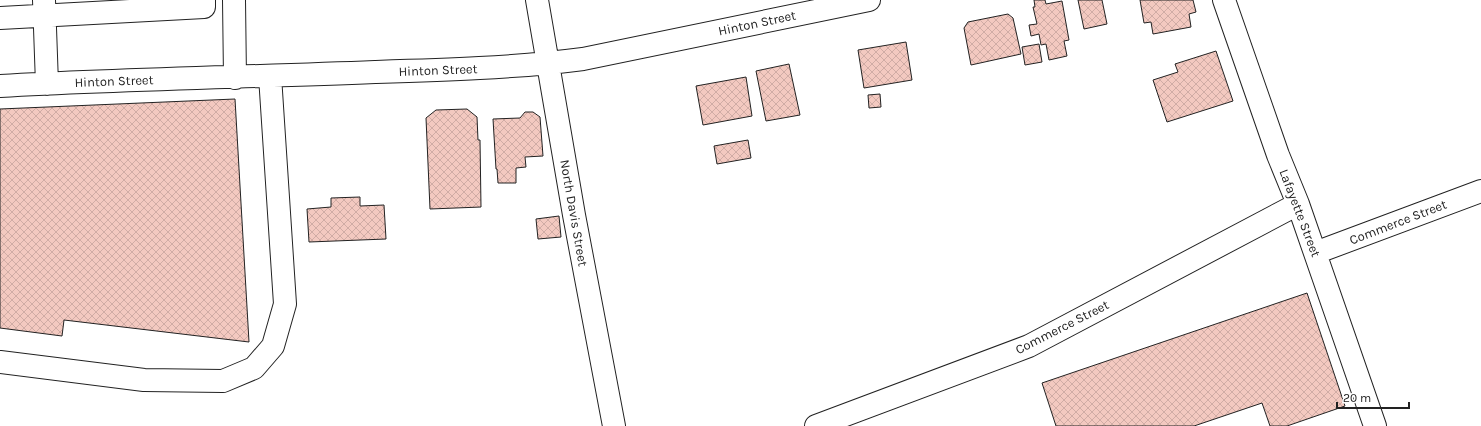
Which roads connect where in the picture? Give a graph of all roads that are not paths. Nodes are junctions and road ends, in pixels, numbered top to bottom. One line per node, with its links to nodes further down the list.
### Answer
1 (204, 0): 6 (street)
2 (234, 0): 10 (street)
3 (537, 0): 8 (street, North Davis Street)
4 (869, 0): 8 (street, Hinton Street)
5 (1224, 0): 14 (street, Lafayette Street)
6 (44, 8): 7 (street); 11 (street)
7 (0, 18)
8 (548, 63): 9 (street, Hinton Street); 17 (street, North Davis Street)
9 (270, 76): 10 (street, Hinton Street); 16 (street)
10 (235, 78): 11 (street, Hinton Street)
11 (47, 84): 12 (street, Hinton Street)
12 (0, 86)
13 (1481, 191): 15 (street, Commerce Street)
14 (1298, 204): 15 (street, Lafayette Street); 18 (street, Commerce Street)
15 (1315, 253): 19 (street, Lafayette Street)
16 (0, 362)
17 (614, 426)
18 (816, 426)
19 (1375, 426)

